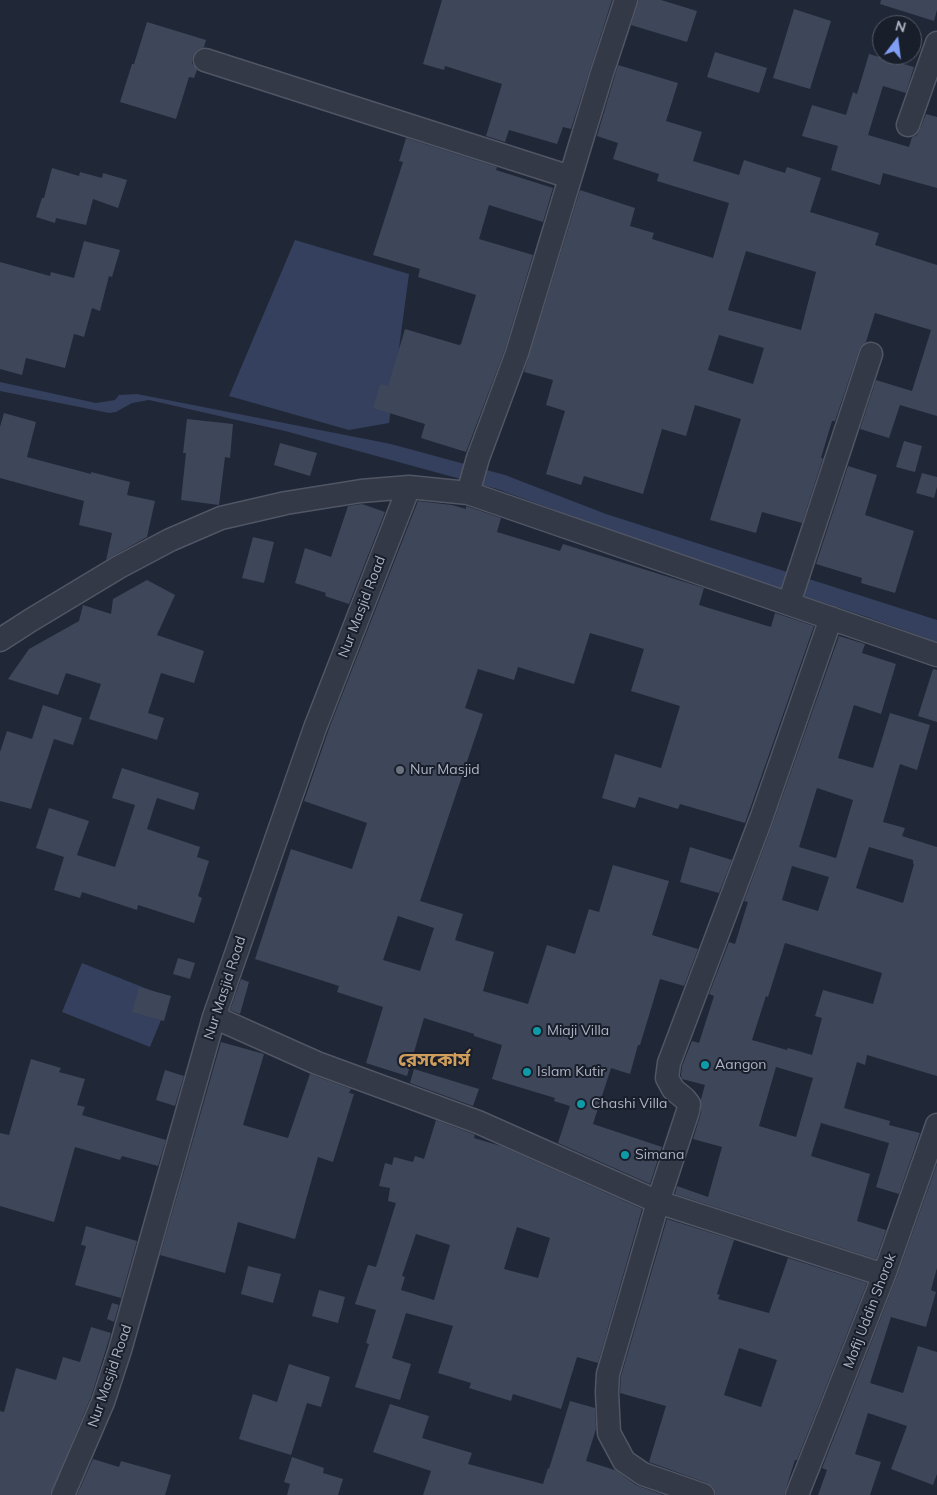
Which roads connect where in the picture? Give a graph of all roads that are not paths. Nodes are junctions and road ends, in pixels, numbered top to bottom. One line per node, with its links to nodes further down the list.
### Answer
1 (626, 0): 5 (street)
2 (937, 43): 4 (street)
3 (205, 60): 5 (street)
4 (908, 125)
5 (570, 177): 8 (street)
6 (872, 354): 9 (street)
7 (409, 487): 8 (street); 11 (street); 13 (street, Nur Masjid Road)
8 (468, 493): 9 (street)
9 (789, 603): 10 (street)
10 (831, 618): 12 (street); 15 (street)
11 (0, 640)
12 (937, 655)
13 (214, 1016): 15 (street); 17 (street, Nur Masjid Road)
14 (937, 1126): 16 (street, Mofij Uddin Shorok)
15 (658, 1202): 16 (street); 18 (street)
16 (884, 1276): 19 (street, Mofij Uddin Shorok)
17 (63, 1495)
18 (703, 1495)
19 (797, 1495)

